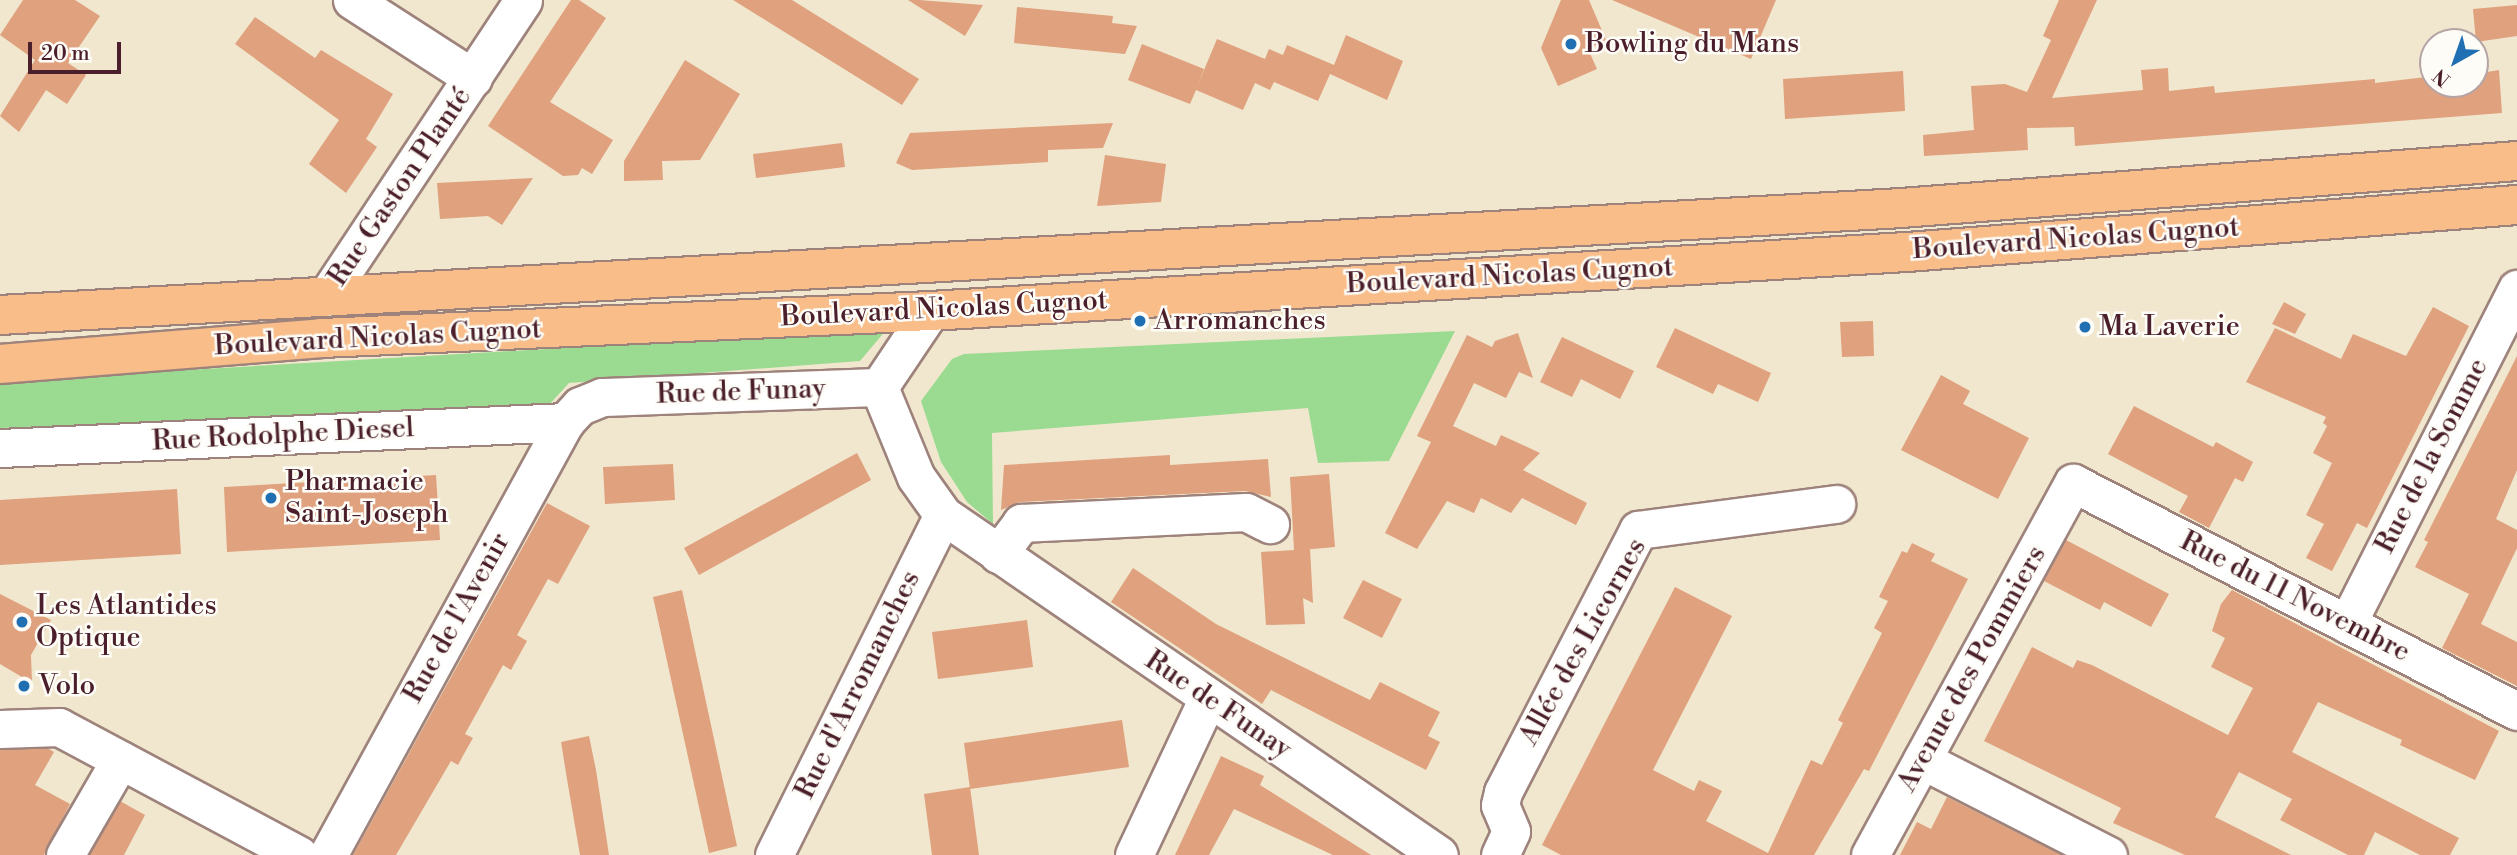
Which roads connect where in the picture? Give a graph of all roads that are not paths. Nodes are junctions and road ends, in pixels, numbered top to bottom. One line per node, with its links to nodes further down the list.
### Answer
1 (352, 0): 3 (street, Rue Gaston Planté)
2 (523, 0): 3 (street, Rue Gaston Planté)
3 (474, 78): 7 (street, Rue Gaston Planté)
4 (2517, 161): 7 (main road, Boulevard Nicolas Cugnot)
5 (2517, 205): 8 (main road, Boulevard Nicolas Cugnot)
6 (2517, 289): 20 (street, Rue de la Somme)
7 (327, 296): 9 (main road, Boulevard Nicolas Cugnot)
8 (930, 312): 10 (main road, Boulevard Nicolas Cugnot); 11 (street)
9 (0, 315)
10 (0, 364)
11 (879, 387): 12 (street, Rue de Funay); 17 (street, Rue de Funay)
12 (602, 397): 13 (street, Rue de l'Avenir)
13 (565, 422): 14 (street, Rue Rodolphe Diesel); 28 (street, Rue de l'Avenir)
14 (0, 448)
15 (2073, 483): 20 (street, Rue du 11 Novembre); 25 (street, Avenue des Pommiers)
16 (1836, 504): 32 (street, Allée des Licornes)
17 (943, 515): 19 (street, Rue de Funay); 29 (street, Rue d'Arromanches)
18 (1270, 524): 19 (street)
19 (998, 554): 21 (street, Rue de Funay)
20 (2347, 624): 22 (street, Rue du 11 Novembre)
21 (1208, 698): 30 (street); 31 (street, Rue de Funay)
22 (2517, 711)
23 (0, 729): 24 (street)
24 (120, 760): 26 (street); 27 (street)
25 (1922, 760): 33 (street, Avenue des Pommiers); 34 (street)
26 (65, 855)
27 (299, 855)
28 (328, 855)
29 (774, 855)
30 (1133, 855)
31 (1439, 855)
32 (1500, 855)
33 (1870, 855)
34 (2108, 855)

